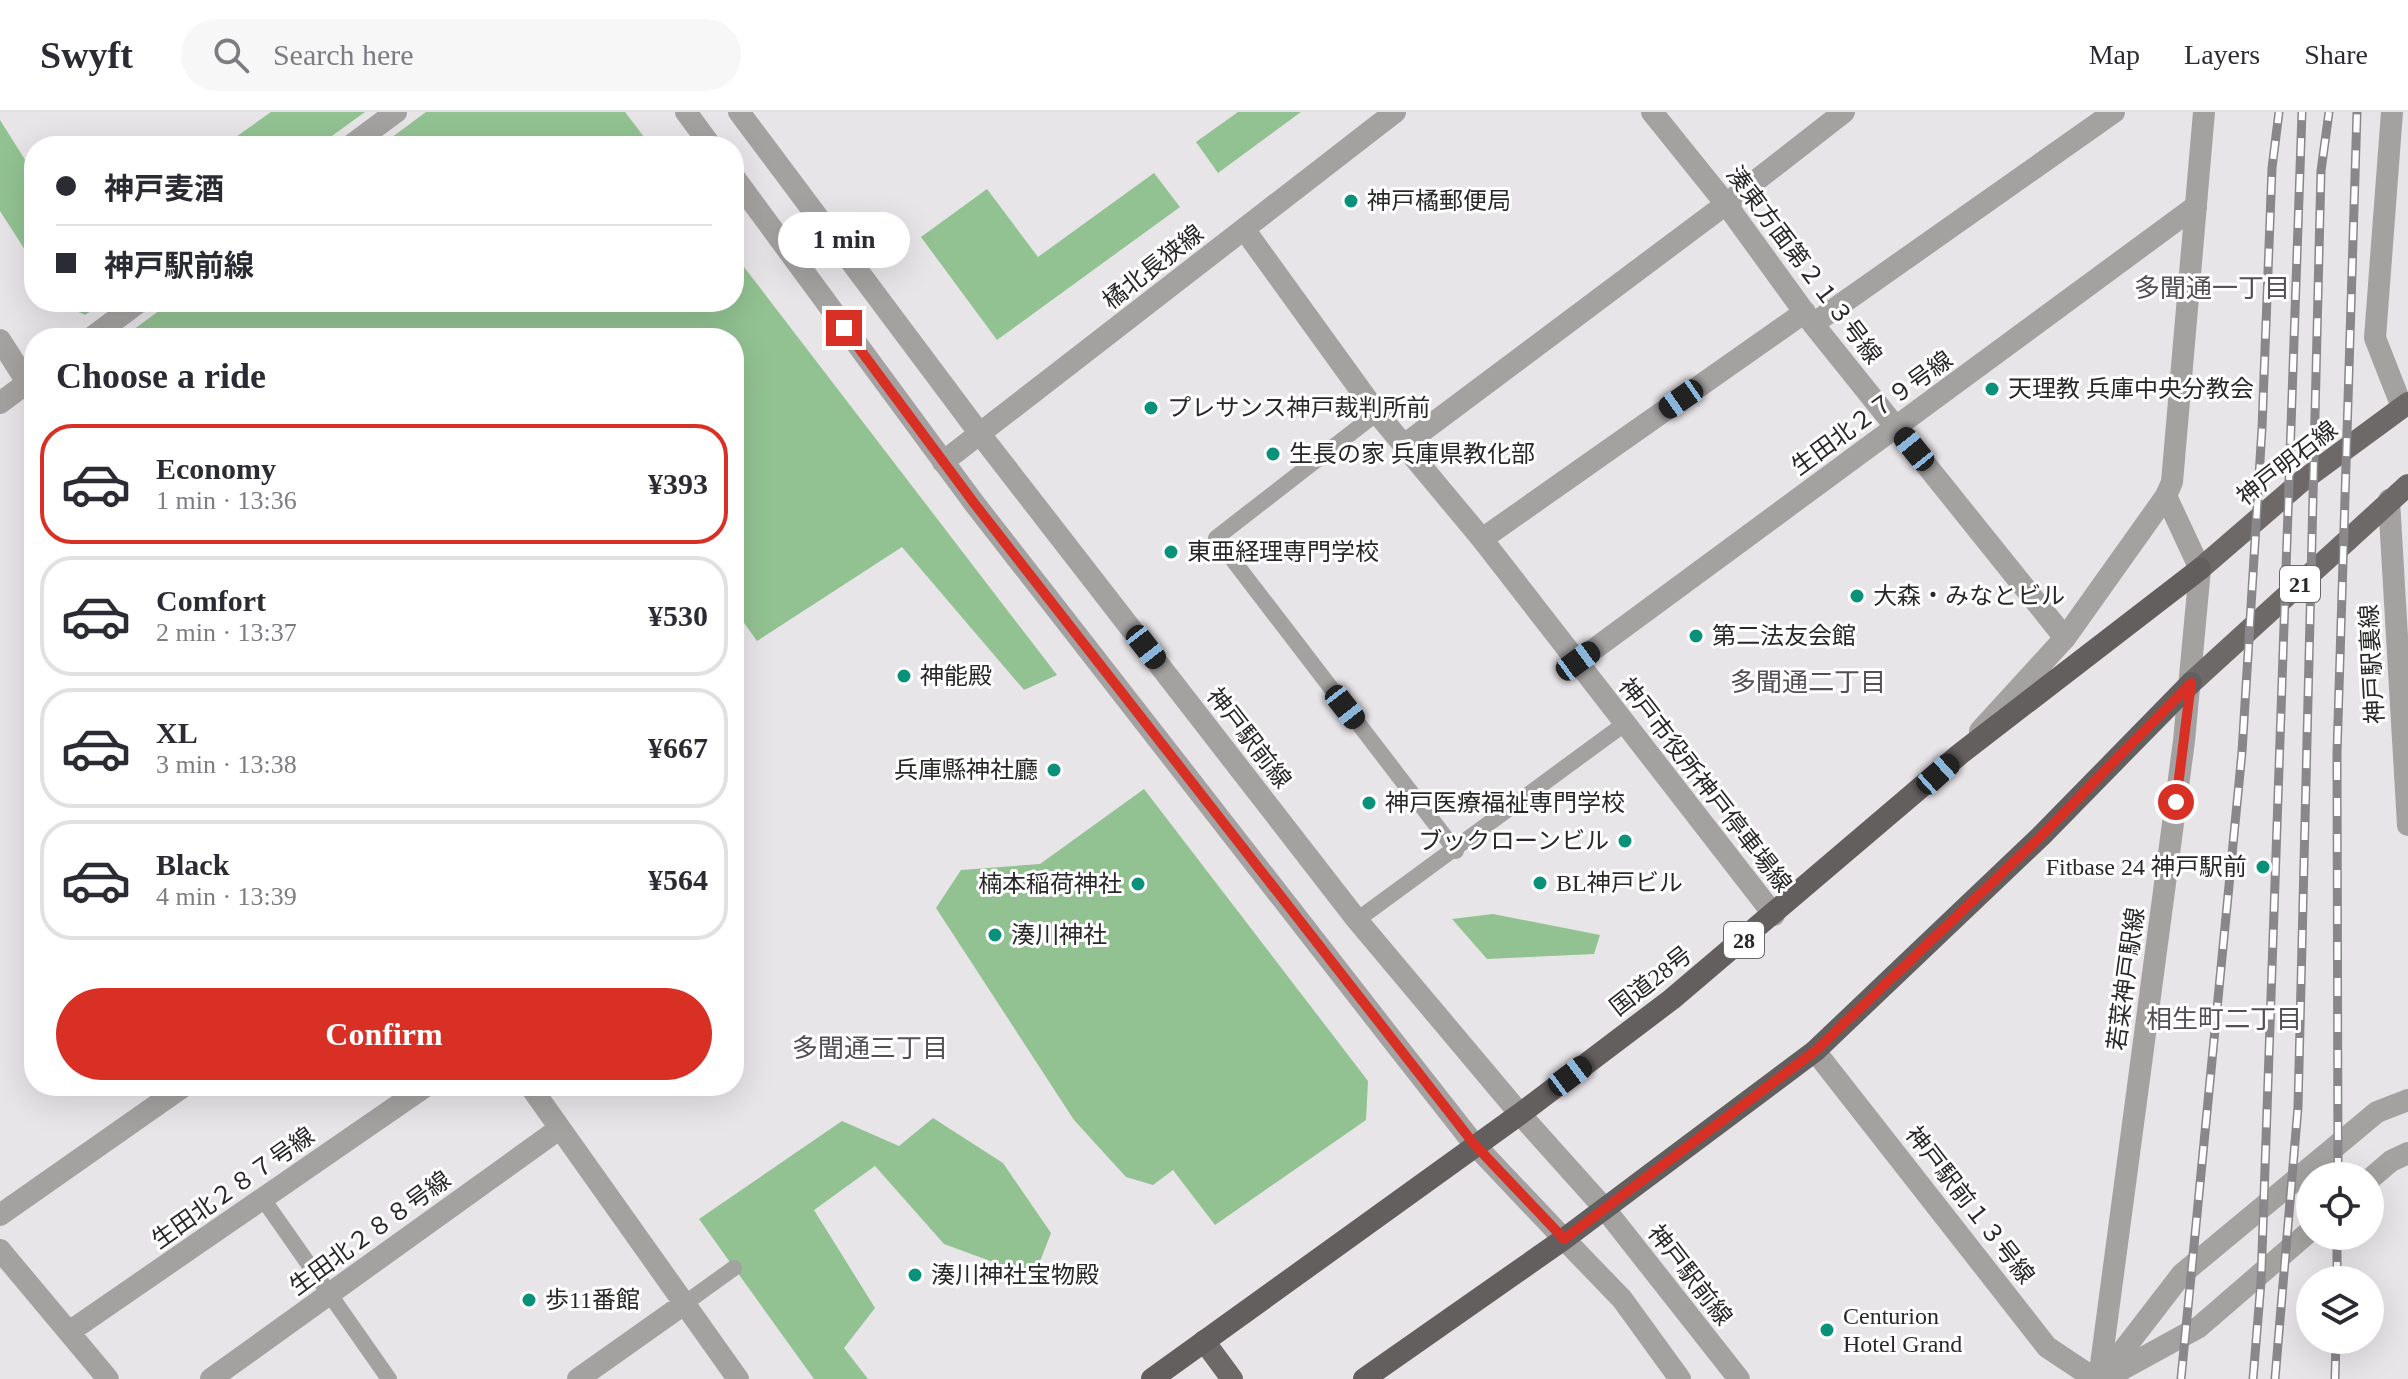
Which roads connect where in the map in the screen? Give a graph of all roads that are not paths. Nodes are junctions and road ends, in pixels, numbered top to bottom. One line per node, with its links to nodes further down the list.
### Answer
1 (396, 112): 10 (street)
2 (686, 112): 11 (street)
3 (739, 112): 26 (street, 神戸駅前線)
4 (1395, 112): 15 (street, 橘北長狭線)
5 (1652, 112): 13 (street, 湊東方面第２１３号線)
6 (1844, 112): 13 (street)
7 (2114, 112): 17 (street)
8 (2204, 112): 14 (street)
9 (2392, 112): 23 (street)
10 (364, 136)
11 (704, 136)
12 (744, 191): 28 (street)
13 (1726, 204): 17 (street, 湊東方面第２１３号線); 27 (street)
14 (2196, 206): 25 (street, 生田北２７９号線); 30 (street)
15 (1244, 229): 24 (street, 神戸市役所神戸停車場線); 26 (street, 橘北長狭線)
16 (126, 312): 18 (street)
17 (1809, 318): 25 (street, 湊東方面第２１３号線); 32 (street)
18 (104, 328)
19 (0, 340): 20 (street)
20 (24, 377)
21 (24, 391): 22 (street)
22 (0, 403)
23 (2405, 405): 33 (main road, 神戸明石線)
24 (1377, 413): 27 (street, 神戸市役所神戸停車場線); 41 (lane)
25 (1897, 427): 34 (street, 湊東方面第２１３号線); 35 (street, 生田北２７９号線)
26 (980, 434): 28 (street, 橘北長狭線); 43 (street, 神戸駅前線)
27 (1404, 445): 32 (street, 神戸市役所神戸停車場線)
28 (943, 462): 51 (street)
29 (2408, 485): 31 (main road, 21)
30 (2166, 496): 33 (street, 若菜神戸駅線); 34 (street)
31 (2389, 500): 36 (main road, 21); 37 (street, 神戸駅裏線)
32 (1482, 539): 35 (street, 神戸市役所神戸停車場線)
33 (2200, 569): 36 (street, 若菜神戸駅線); 39 (highway, 国道28号 / 28)
34 (2065, 638): 39 (street)
35 (1578, 661): 38 (street, 神戸市役所神戸停車場線)
36 (2191, 683): 44 (highway); 75 (street, 若菜神戸駅線)
37 (2405, 720): 40 (street, 神戸駅裏線)
38 (1623, 725): 41 (lane); 42 (street, 神戸市役所神戸停車場線)
39 (1960, 754): 42 (highway, 国道28号 / 28)
40 (2408, 825)
41 (1456, 851): 43 (lane)
42 (1774, 915): 49 (highway, 国道28号 / 28)
43 (1357, 920): 49 (street, 神戸駅前線)
44 (1815, 1051): 55 (highway); 75 (street, 神戸駅前１３号線)
45 (170, 1096): 56 (street)
46 (412, 1096): 54 (street, 生田北２８７号線)
47 (537, 1096): 50 (street)
48 (2408, 1100): 75 (street)
49 (1520, 1114): 51 (highway, 国道28号 / 28); 55 (street, 神戸駅前線)
50 (559, 1129): 61 (street, 生田北２８８号線); 62 (street)
51 (1474, 1144): 57 (street); 64 (highway, 国道28号 / 28)
52 (2408, 1153): 53 (street)
53 (2384, 1167)
54 (263, 1199): 61 (lane); 63 (street, 生田北２８７号線)
55 (1605, 1209): 57 (highway); 74 (street, 神戸駅前線)
56 (0, 1215)
57 (1564, 1239): 72 (highway); 73 (street)
58 (2296, 1243): 75 (street)
59 (0, 1250): 63 (street)
60 (734, 1268): 62 (lane)
61 (331, 1293): 66 (street, 生田北２８８号線); 67 (lane)
62 (684, 1304): 68 (street); 69 (street)
63 (69, 1332): 65 (street)
64 (1204, 1341): 70 (highway, 国道28号 / 28); 71 (main road)
65 (108, 1379)
66 (211, 1379)
67 (389, 1379)
68 (578, 1379)
69 (738, 1379)
70 (1152, 1379)
71 (1232, 1379)
72 (1364, 1379)
73 (1680, 1379)
74 (1739, 1379)
75 (2100, 1379)

